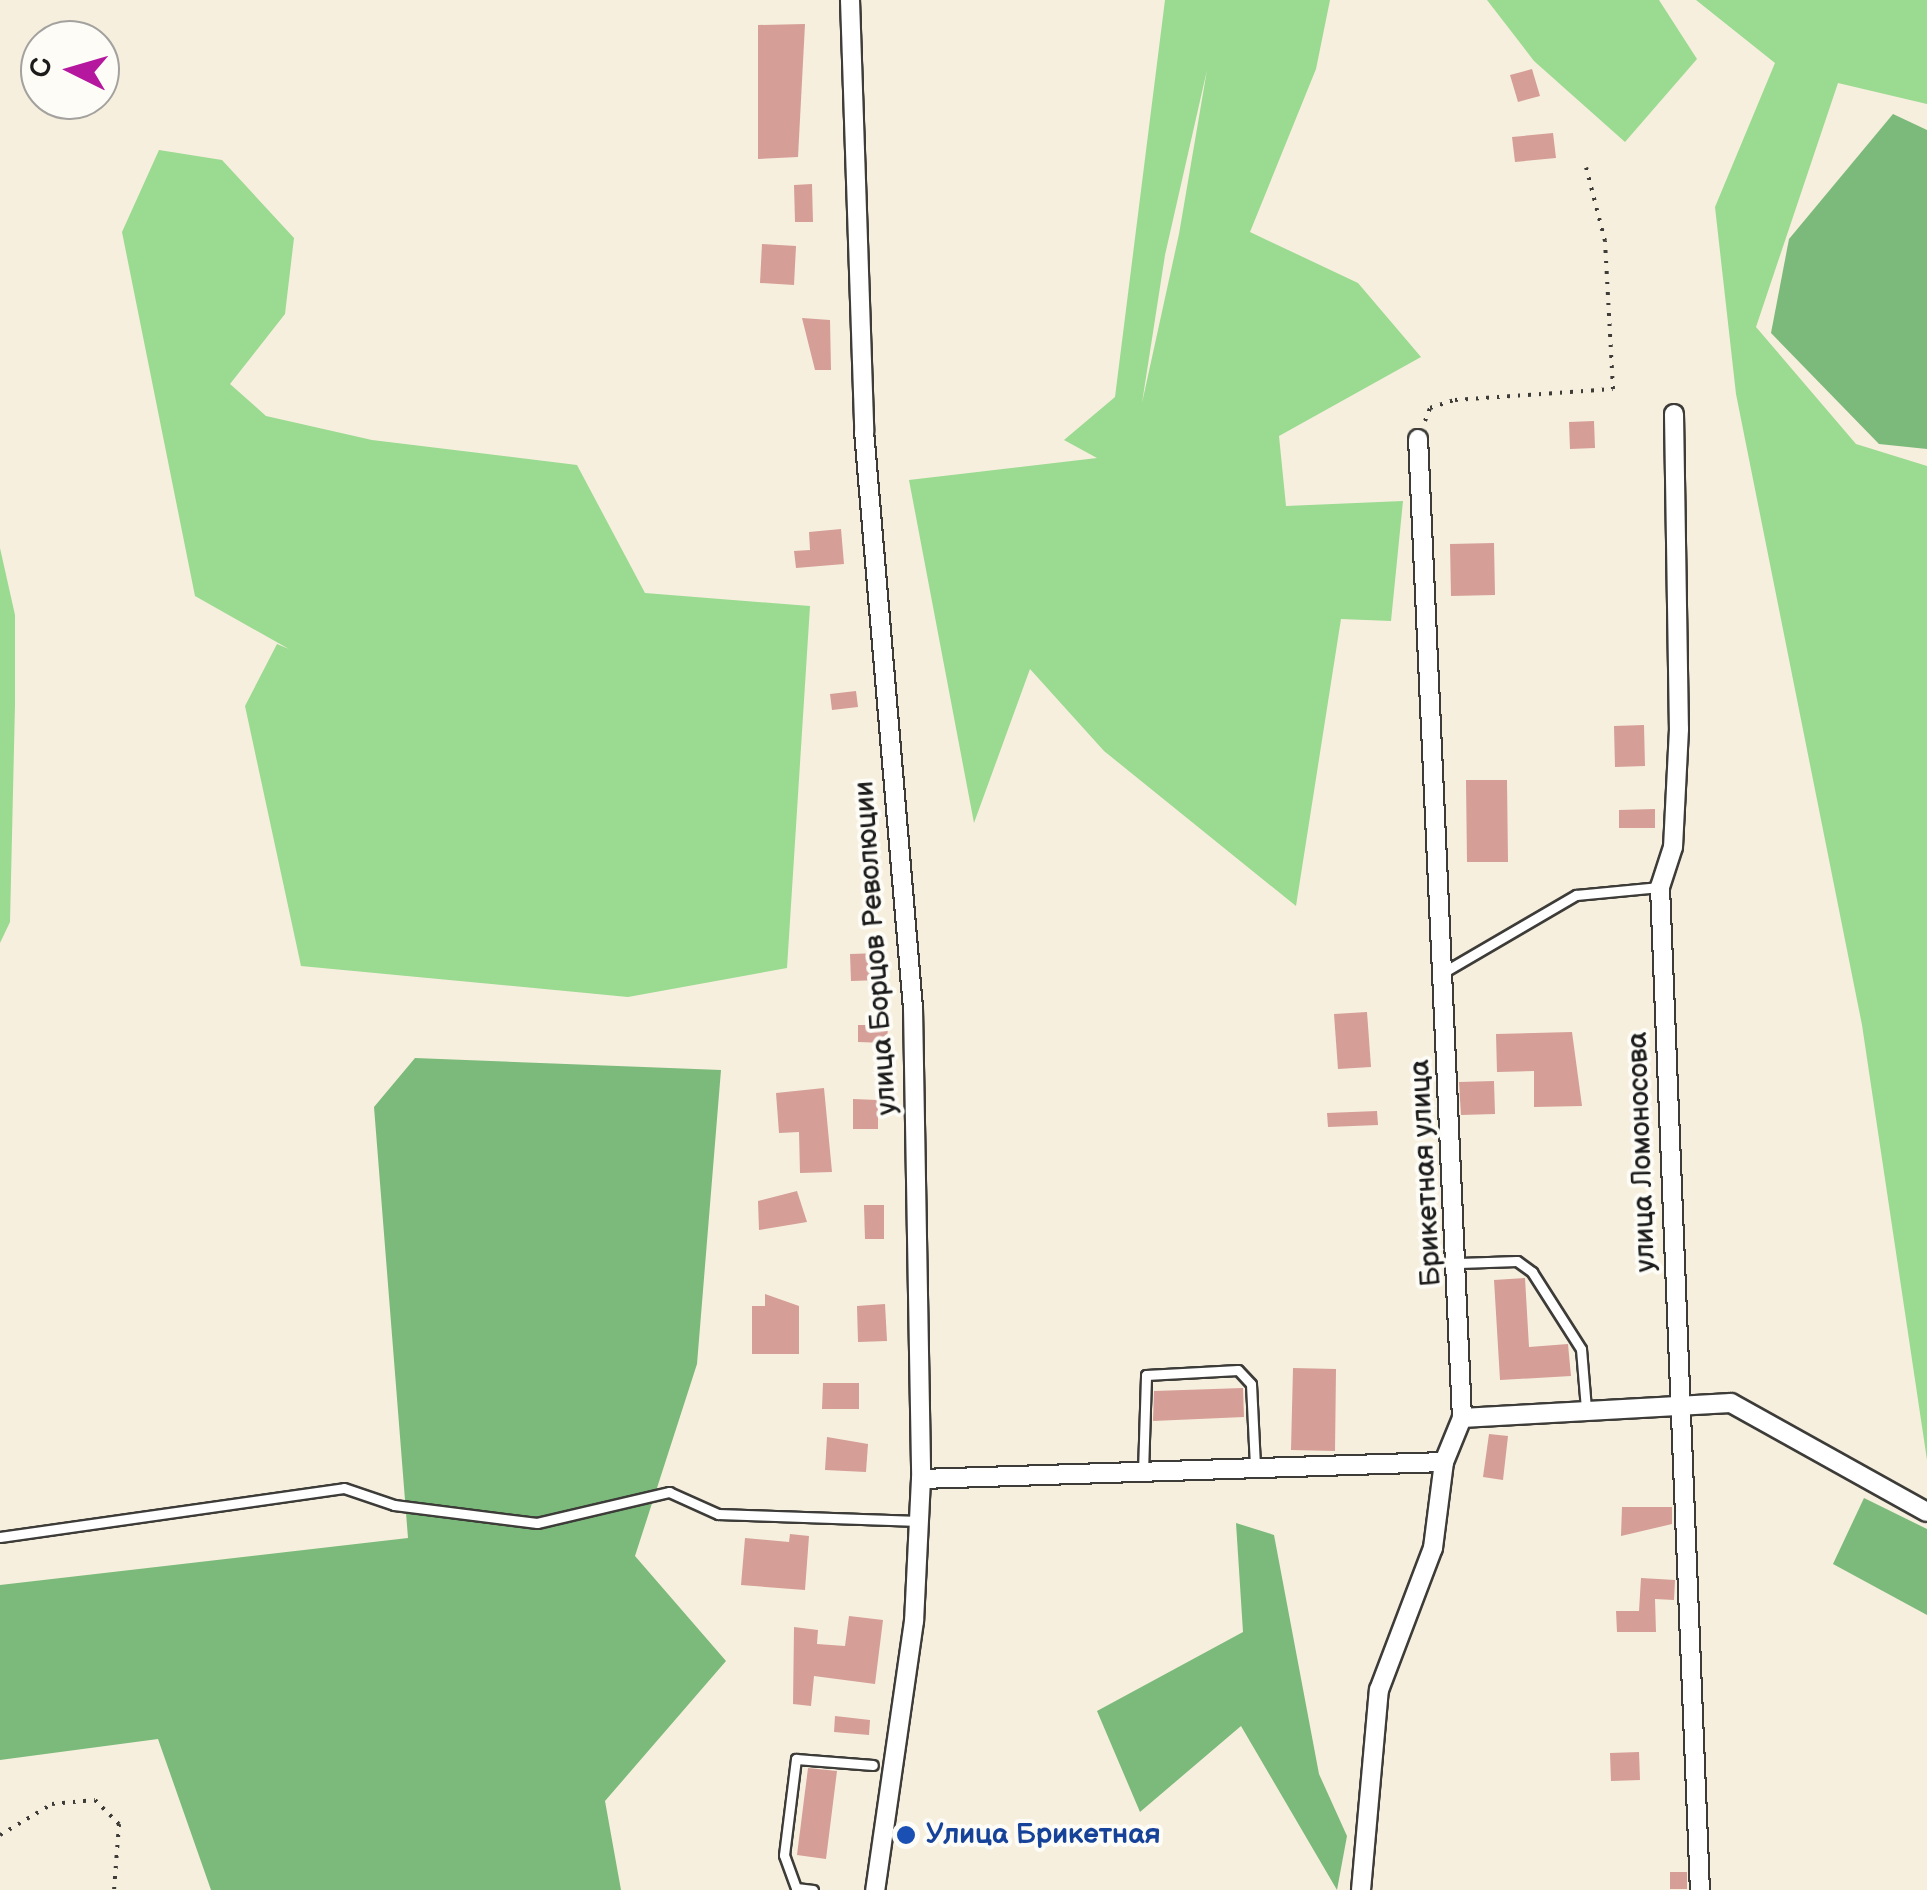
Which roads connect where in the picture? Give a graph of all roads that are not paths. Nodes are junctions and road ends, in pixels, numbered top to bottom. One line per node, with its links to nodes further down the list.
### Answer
1 (850, 0): 13 (street, улица Борцов Революции)
2 (1674, 414): 4 (street, улица Ломоносова)
3 (1418, 439): 5 (street, Брикетная улица)
4 (1660, 887): 5 (lane); 7 (street, улица Ломоносова)
5 (1444, 972): 6 (street, Брикетная улица)
6 (1459, 1263): 8 (lane); 9 (street, Брикетная улица)
7 (1678, 1402): 8 (street); 14 (street); 22 (street, улица Ломоносова)
8 (1586, 1409): 9 (street)
9 (1462, 1418): 10 (street, Брикетная улица)
10 (1444, 1462): 11 (street); 21 (street, Брикетная улица)
11 (1255, 1468): 12 (street); 12 (lane)
12 (1143, 1472): 13 (street)
13 (921, 1478): 15 (street, улица Борцов Революции)
14 (1927, 1512)
15 (922, 1521): 16 (lane); 20 (street, улица Борцов Революции)
16 (0, 1537)
17 (873, 1765): 18 (lane)
18 (796, 1889): 19 (lane)
19 (813, 1890)
20 (876, 1890)
21 (1361, 1890)
22 (1700, 1890)

